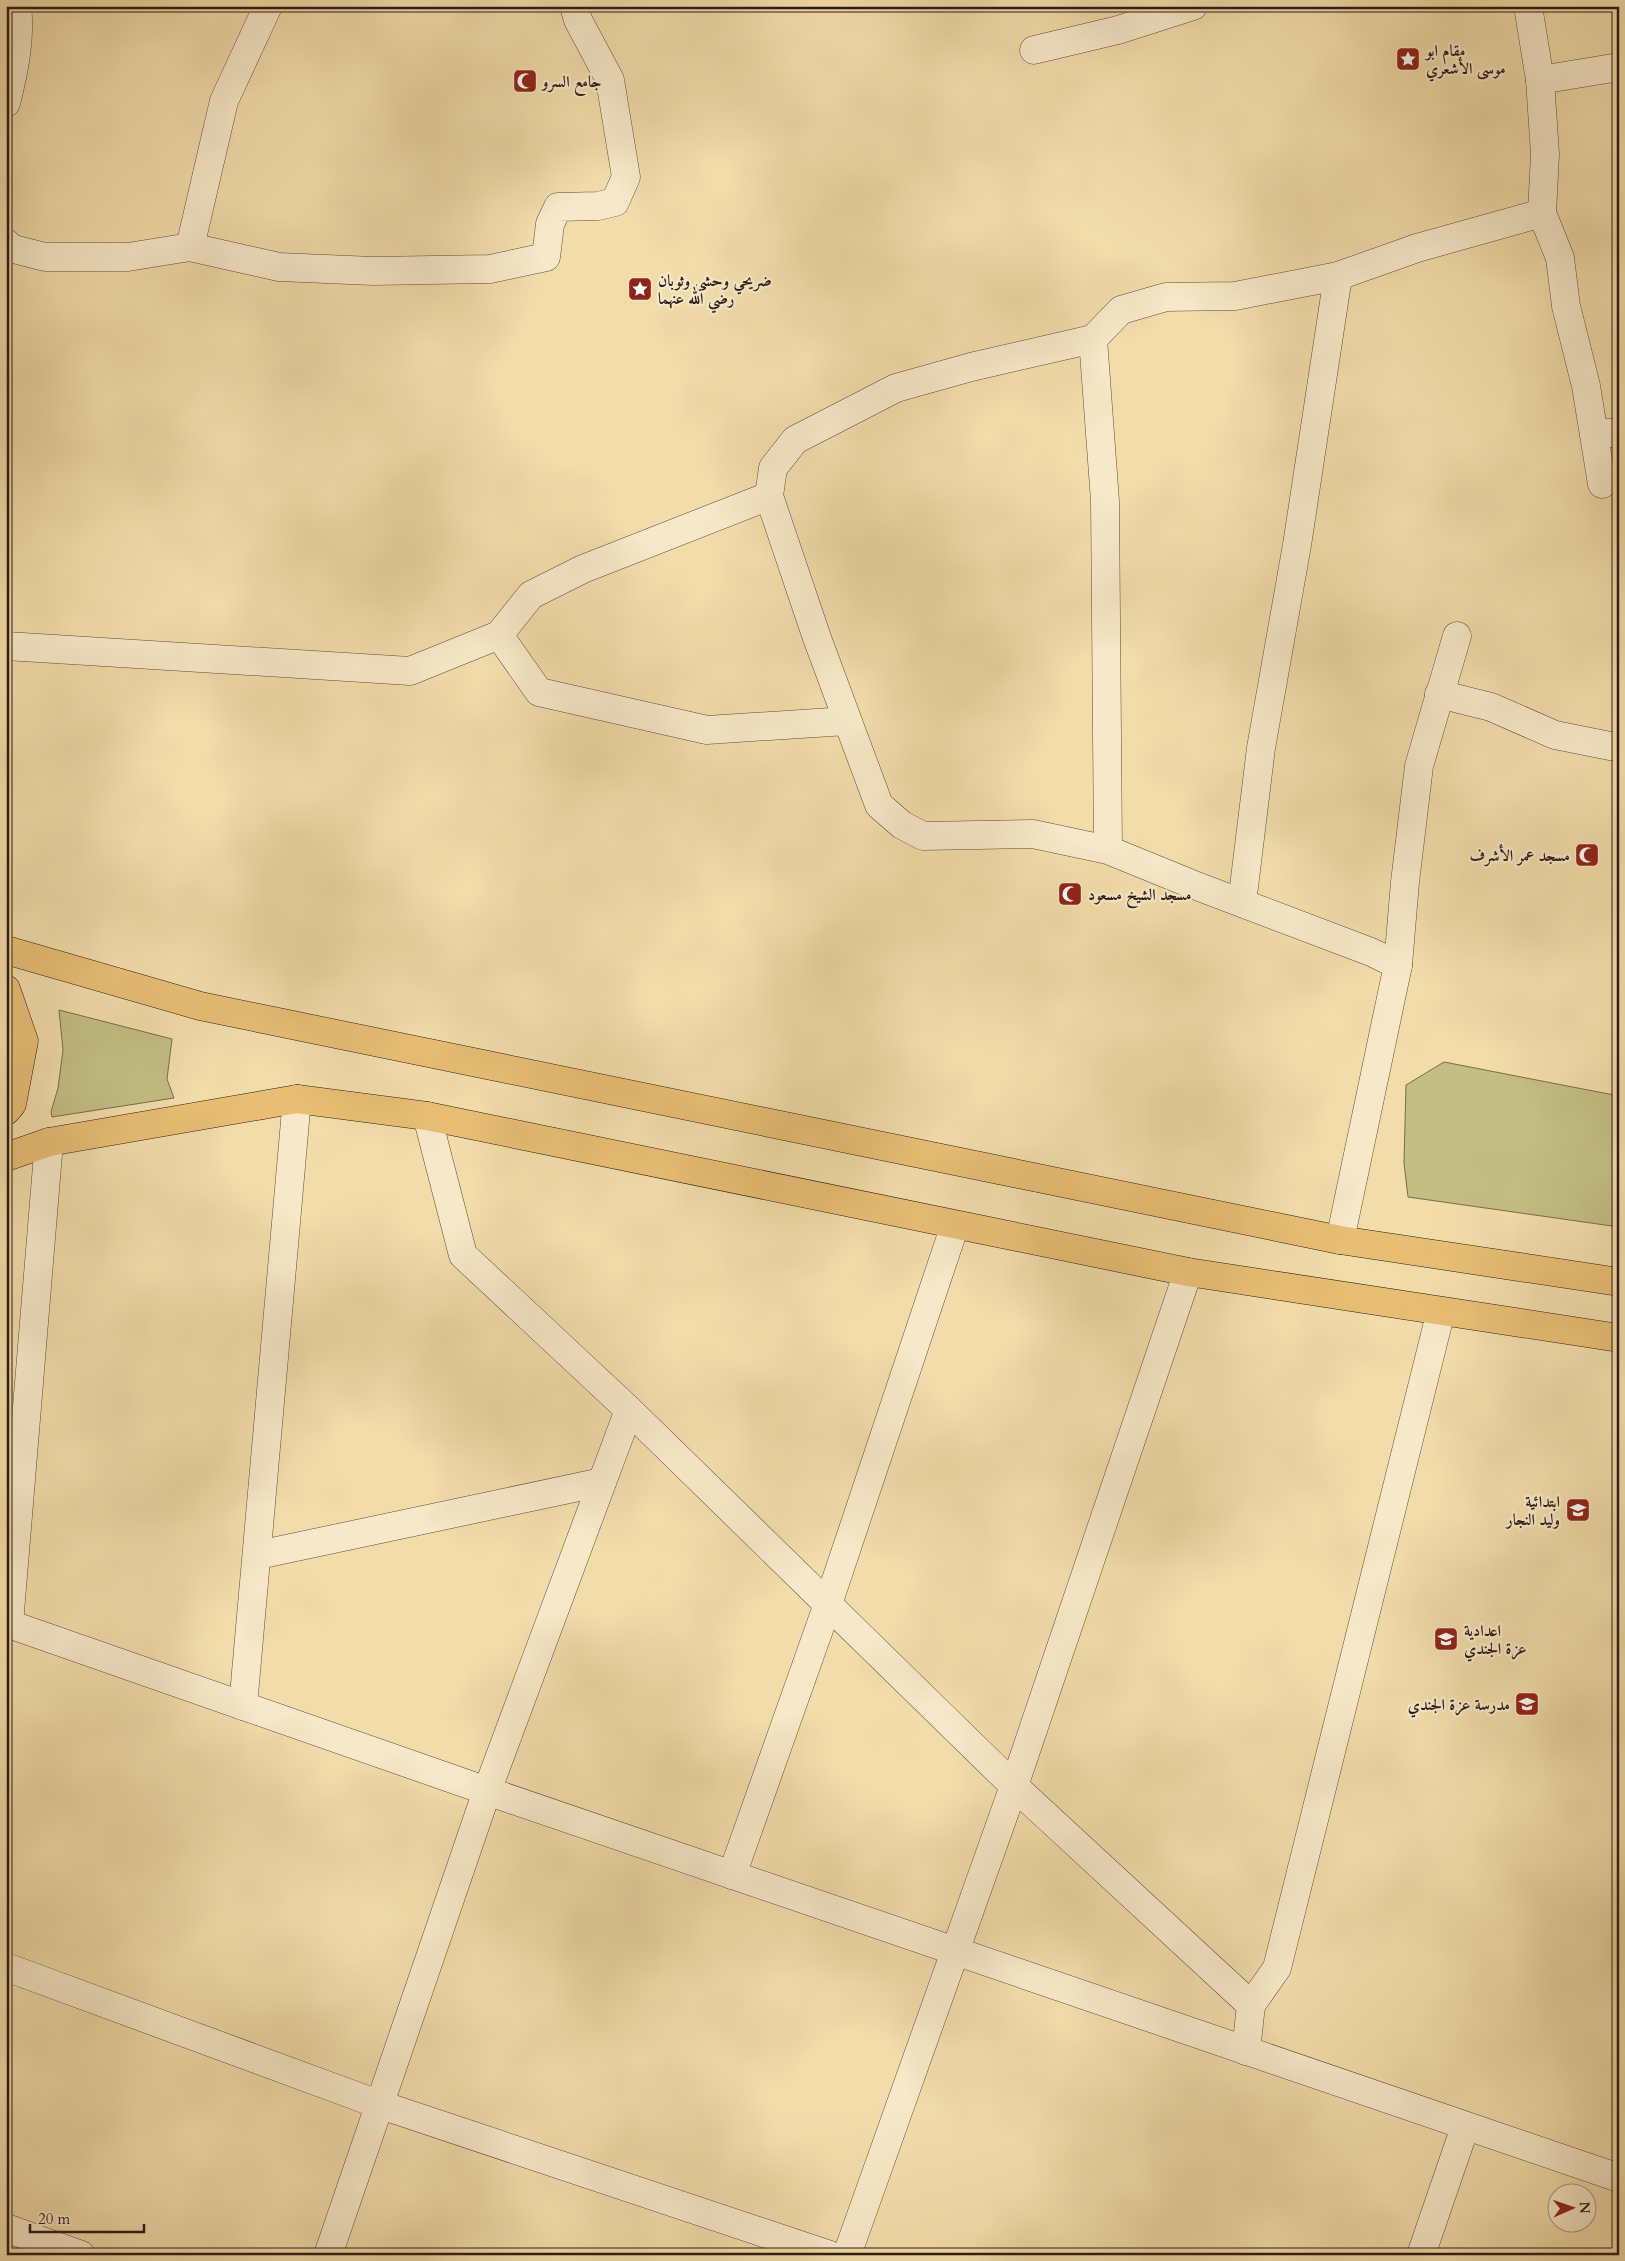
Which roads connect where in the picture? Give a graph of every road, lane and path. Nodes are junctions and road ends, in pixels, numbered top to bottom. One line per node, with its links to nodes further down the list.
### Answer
1 (17, 6): 9 (street)
2 (268, 6): 12 (street)
3 (574, 6): 12 (street)
4 (1193, 6): 6 (street)
5 (1528, 6): 8 (street)
6 (1034, 50)
7 (1619, 67): 8 (street)
8 (1540, 80): 10 (street)
9 (6, 103)
10 (1542, 213): 13 (street); 15 (street)
11 (6, 242): 12 (street)
12 (190, 247)
13 (1338, 276): 14 (street); 25 (street)
14 (1092, 339): 17 (street); 24 (street)
15 (1606, 433): 16 (street)
16 (1602, 484)
17 (769, 496): 18 (street); 22 (street)
18 (499, 635): 20 (street); 22 (street)
19 (1457, 636): 21 (street)
20 (6, 646)
21 (1439, 694): 23 (street); 27 (street)
22 (847, 721): 24 (street)
23 (1619, 746)
24 (1108, 850): 25 (street)
25 (1242, 903): 27 (street)
26 (6, 950): 35 (main road)
27 (1398, 965): 35 (street)
28 (6, 988): 30 (main road)
29 (297, 1099): 31 (main road); 32 (main road); 42 (street)
30 (6, 1111)
31 (427, 1116): 34 (main road); 40 (street)
32 (49, 1142): 33 (main road); 44 (street)
33 (6, 1157)
34 (955, 1225): 36 (main road); 43 (street)
35 (1340, 1240): 37 (main road)
36 (1188, 1272): 38 (main road); 46 (street)
37 (1619, 1282)
38 (1441, 1311): 39 (main road); 51 (street)
39 (1619, 1338)
40 (629, 1410): 41 (street); 43 (street)
41 (602, 1482): 42 (street); 47 (street)
42 (258, 1555): 45 (street)
43 (828, 1604): 46 (street); 48 (street)
44 (8, 1624): 45 (street)
45 (243, 1706): 47 (street)
46 (1014, 1786): 49 (street); 51 (street)
47 (487, 1791): 48 (street); 53 (street)
48 (732, 1875): 49 (street)
49 (953, 1951): 52 (street); 60 (street)
50 (6, 1967): 53 (street)
51 (1251, 2006): 52 (street)
52 (1246, 2052): 54 (street)
53 (378, 2104): 58 (street); 59 (street)
54 (1465, 2127): 55 (street); 61 (street)
55 (1619, 2178)
56 (6, 2228): 57 (street)
57 (80, 2255)
58 (328, 2255)
59 (830, 2255)
60 (847, 2255)
61 (1421, 2255)

